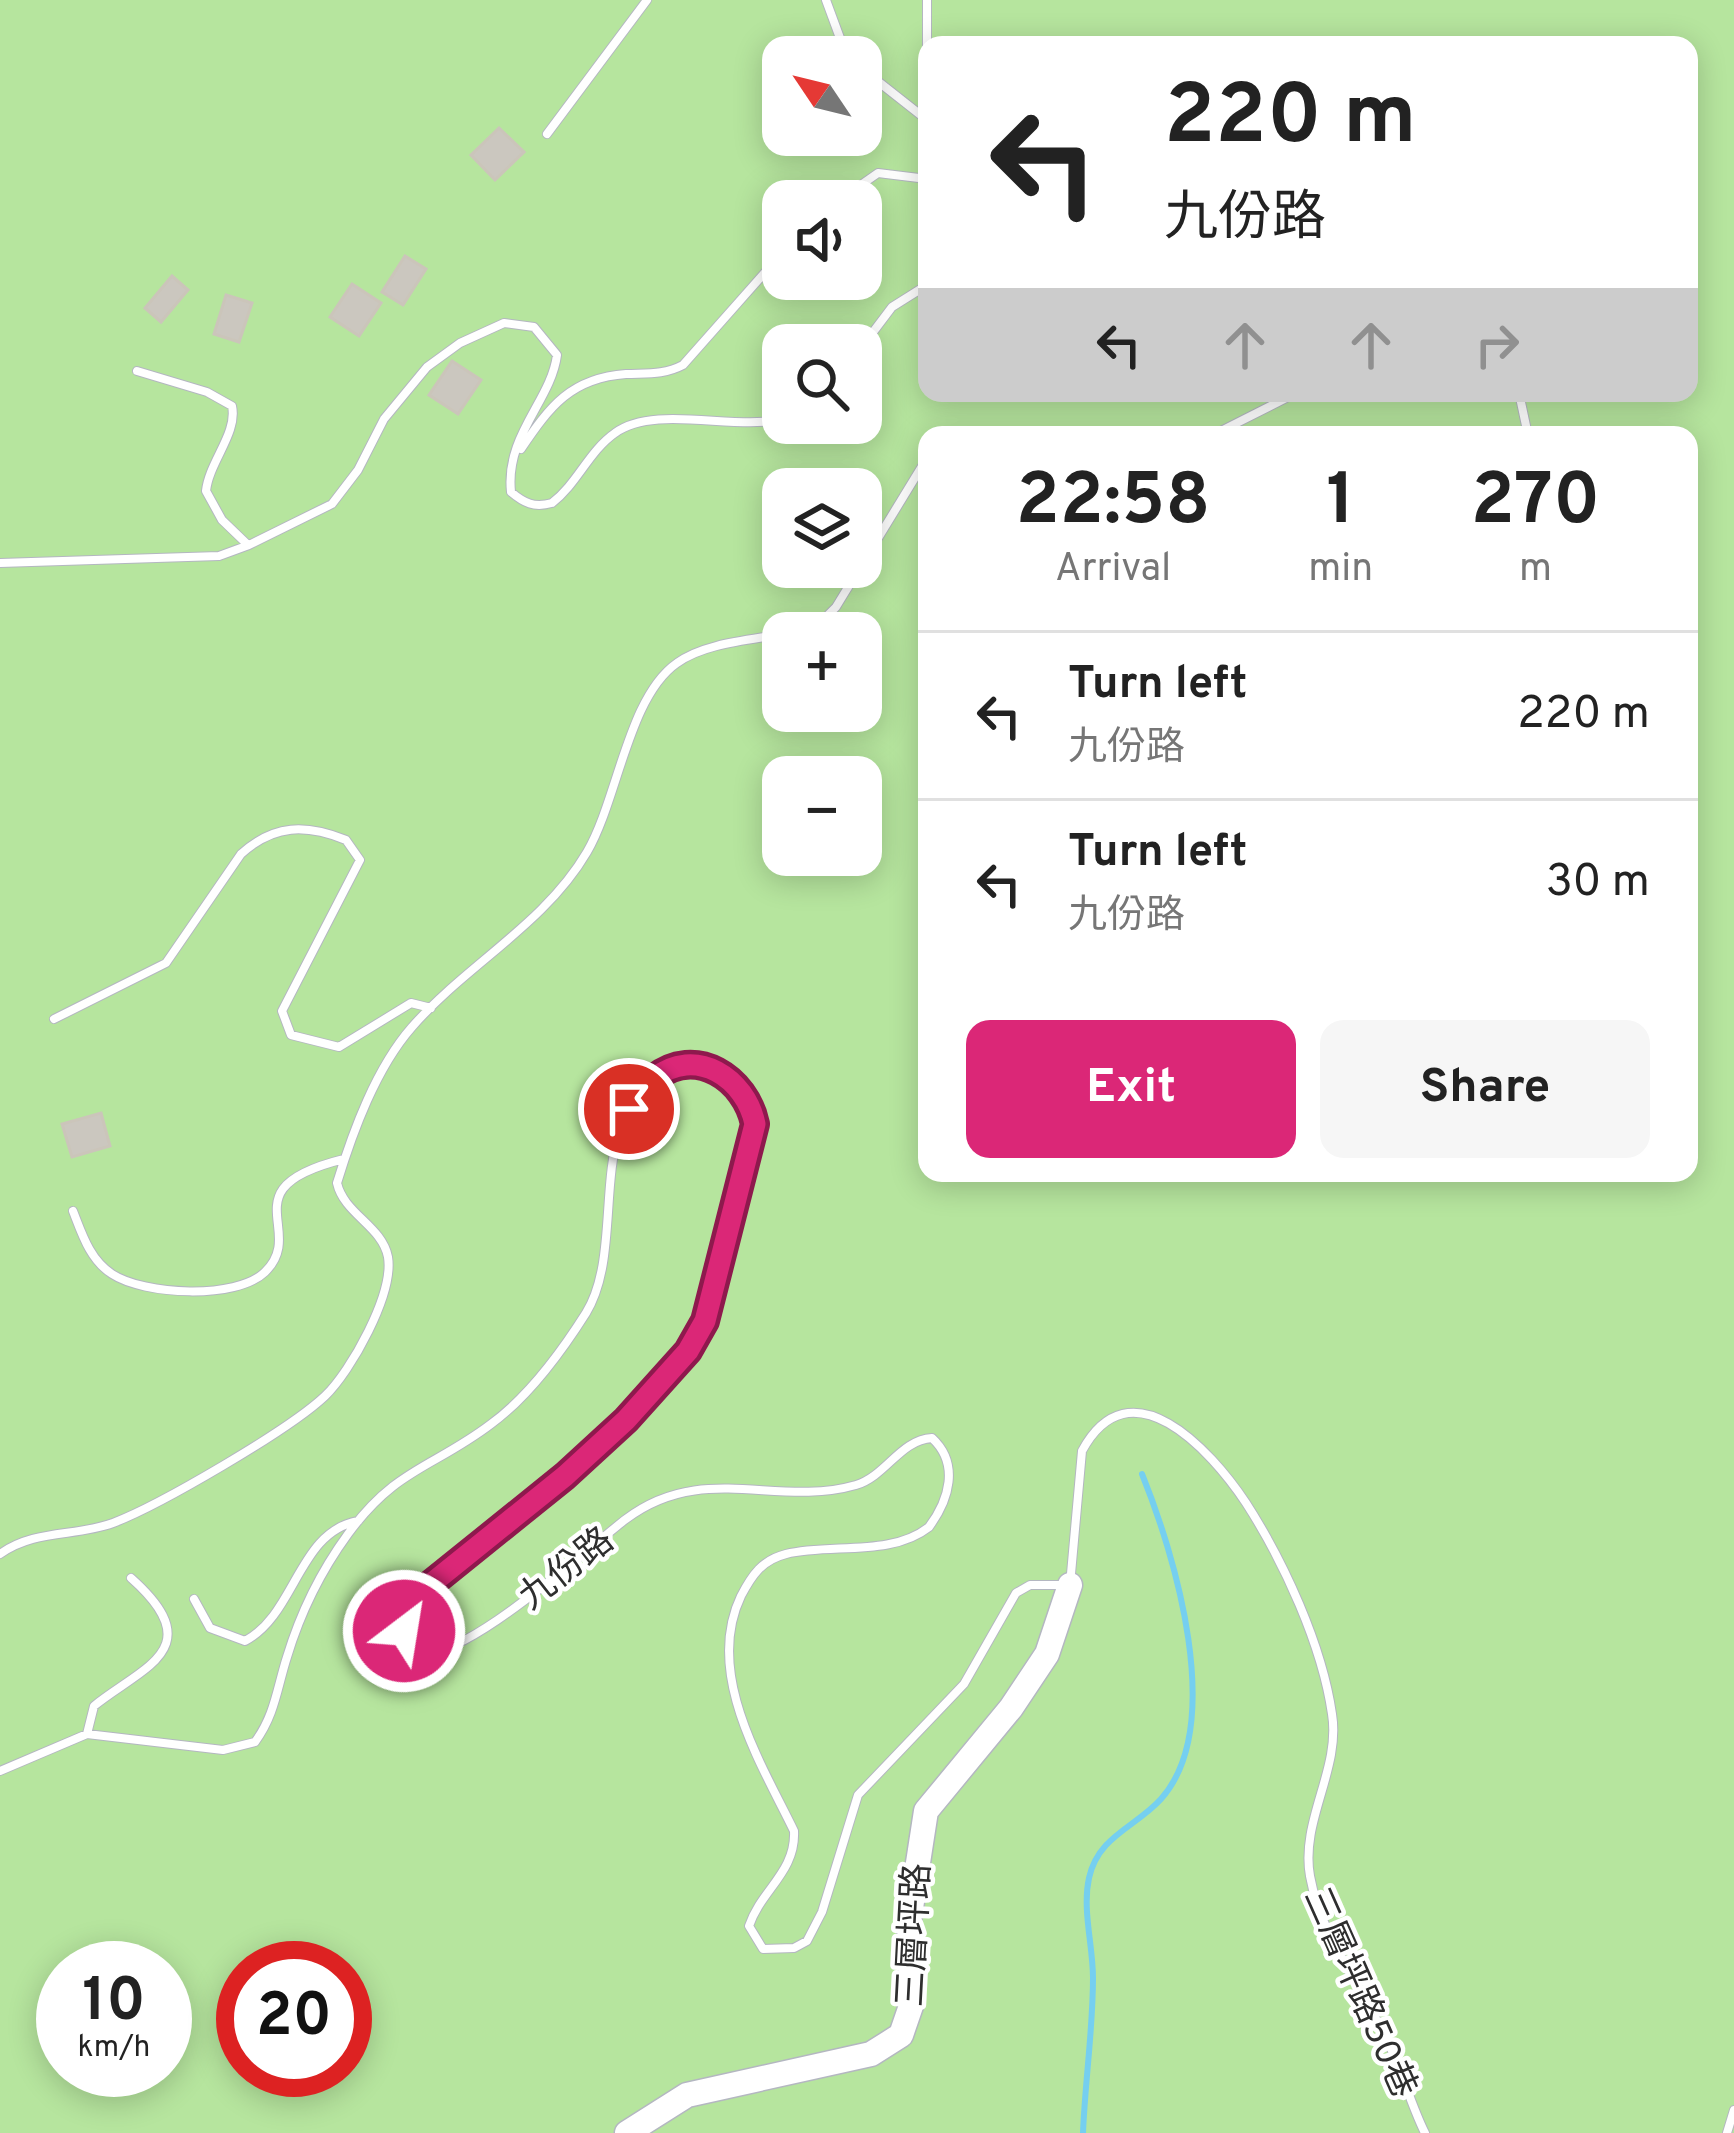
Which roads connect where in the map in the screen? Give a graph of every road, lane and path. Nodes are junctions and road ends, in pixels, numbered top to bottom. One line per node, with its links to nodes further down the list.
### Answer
1 (646, 0): 8 (lane)
2 (826, 0): 4 (lane)
3 (927, 0): 5 (lane)
4 (839, 36)
5 (927, 36)
6 (882, 85): 7 (lane)
7 (918, 113)
8 (547, 134)
9 (918, 177): 10 (lane)
10 (868, 180)
11 (762, 276): 18 (lane)
12 (918, 291): 13 (lane)
13 (879, 324)
14 (137, 371): 20 (lane)
15 (1278, 402): 17 (lane)
16 (762, 422): 18 (lane)
17 (1231, 426)
18 (515, 461): 20 (lane)
19 (918, 473): 22 (lane)
20 (249, 545): 21 (lane)
21 (0, 563)
22 (831, 612)
23 (762, 638): 24 (lane)
24 (431, 1008): 25 (lane); 26 (lane)
25 (54, 1019)
26 (345, 1159): 27 (lane); 29 (lane)
27 (74, 1211)
28 (360, 1520): 31 (lane, 九份路); 32 (lane); 33 (lane, 九份路)
29 (0, 1554)
30 (131, 1578): 33 (lane)
31 (1070, 1585): 36 (street, 三層坪路); 37 (lane, 三層坪路50巷)
32 (194, 1599)
33 (87, 1734): 34 (lane, 九份路)
34 (0, 1771)
35 (1734, 2110): 38 (lane)
36 (627, 2133)
37 (1425, 2133)
38 (1726, 2133)

